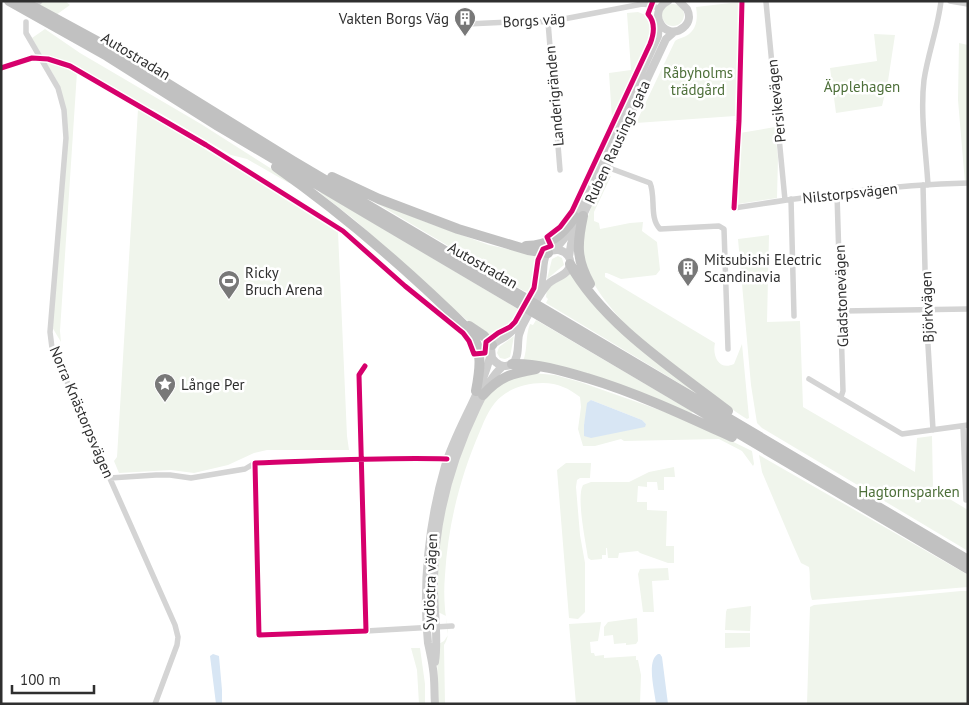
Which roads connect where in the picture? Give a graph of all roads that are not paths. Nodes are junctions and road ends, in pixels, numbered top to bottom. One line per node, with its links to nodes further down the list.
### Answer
1 (9, 1): 16 (highway, Autostradan)
2 (23, 1): 17 (highway, Autostradan)
3 (668, 1): 10 (main road)
4 (679, 1): 9 (main road, Ruben Rausings gata)
5 (941, 1): 21 (street, Björkvägen)
6 (950, 1): 8 (street)
7 (766, 2): 23 (street, Persikevägen)
8 (968, 4)
9 (687, 5): 15 (main road, Ruben Rausings gata)
10 (660, 9): 12 (street, Borgs väg); 13 (main road, Ruben Rausings gata)
11 (26, 22): 52 (street, Norra Knästorpsvägen)
12 (548, 22): 14 (street, Borgs väg); 19 (street, Landerigränden)
13 (659, 22): 15 (main road); 18 (main road, Ruben Rausings gata)
14 (467, 24)
15 (674, 32): 18 (main road, Ruben Rausings gata)
16 (218, 126): 29 (highway, Autostradan); 36 (highway)
17 (294, 161): 26 (highway); 29 (highway, Autostradan)
18 (602, 166): 25 (main road, Ruben Rausings gata); 38 (street)
19 (560, 170)
20 (968, 183): 21 (street, Nilstorpsvägen)
21 (926, 185): 22 (street, Nilstorpsvägen); 32 (street, Björkvägen)
22 (837, 194): 23 (street, Nilstorpsvägen); 33 (street, Gladstonevägen)
23 (788, 199): 24 (street, Nilstorpsvägen); 35 (street, Persikevägen)
24 (734, 208)
25 (579, 216): 26 (highway); 27 (main road, Ruben Rausings gata); 28 (main road, Ruben Rausings gata); 30 (highway)
26 (515, 246): 27 (highway)
27 (551, 251): 28 (main road); 37 (main road)
28 (570, 261): 30 (highway); 39 (main road)
29 (514, 296): 34 (highway, Autostradan)
30 (604, 309): 47 (highway)
31 (968, 309): 32 (street)
32 (926, 310): 33 (street); 46 (street, Björkvägen)
33 (842, 311): 44 (street, Gladstonevägen)
34 (548, 316): 47 (highway, Autostradan); 48 (highway, Autostradan)
35 (794, 316)
36 (455, 317): 37 (highway); 43 (highway)
37 (491, 349): 39 (main road); 43 (main road, Sydöstra vägen)
38 (728, 349)
39 (507, 365): 41 (highway); 43 (main road, Sydöstra vägen)
40 (365, 366): 50 (street)
41 (547, 368): 43 (highway); 48 (highway)
42 (809, 379): 44 (street)
43 (480, 393): 49 (main road, Sydöstra vägen); 57 (main road, Sydöstra vägen)
44 (841, 397): 46 (street)
45 (965, 425): 46 (street); 53 (street)
46 (933, 430)
47 (762, 438): 54 (highway, Autostradan)
48 (780, 458): 55 (highway, Autostradan)
49 (447, 459): 50 (street); 57 (main road, Sydöstra vägen)
50 (361, 460): 51 (street); 58 (street)
51 (255, 463): 52 (street); 58 (street)
52 (110, 478): 59 (street, Norra Knästorpsvägen)
53 (966, 500)
54 (968, 560)
55 (968, 569)
56 (452, 626): 57 (street)
57 (432, 628): 58 (street); 60 (main road, Sydöstra vägen)
58 (366, 631)
59 (155, 704)
60 (435, 704)

